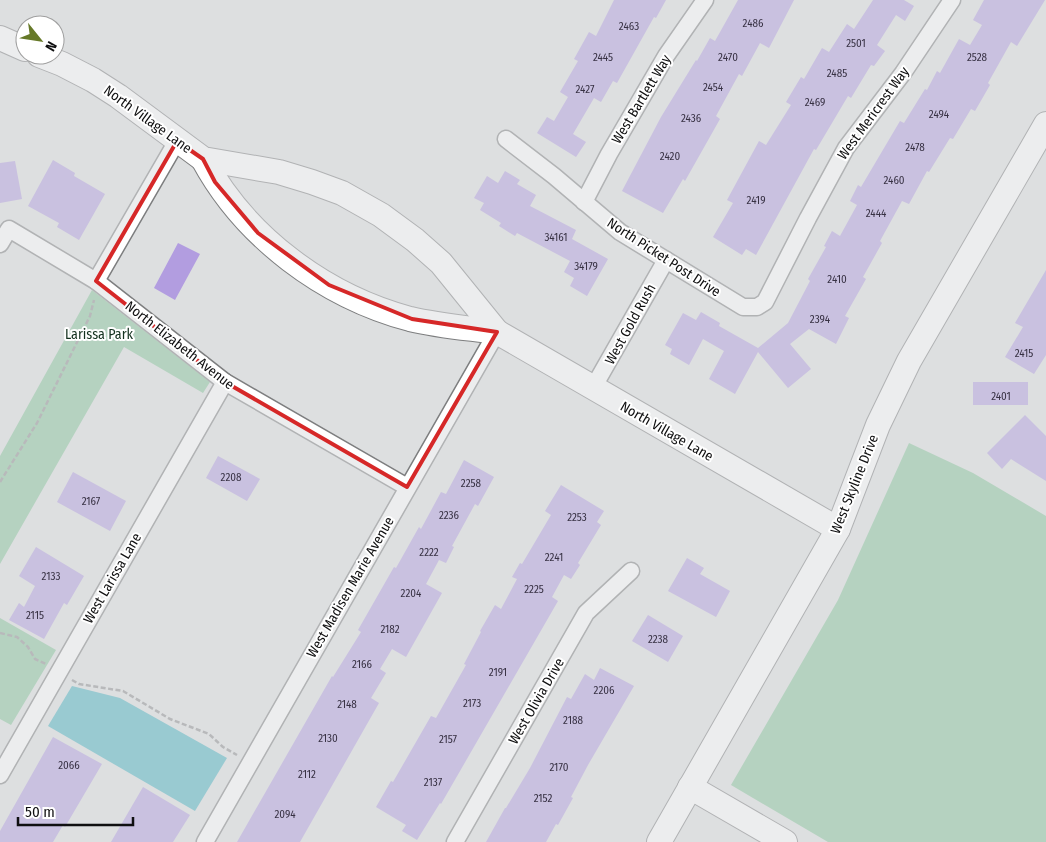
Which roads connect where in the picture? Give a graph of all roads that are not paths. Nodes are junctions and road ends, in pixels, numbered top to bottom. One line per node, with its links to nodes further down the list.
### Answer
1 (705, 0): 10 (street, West Bartlett Way)
2 (952, 0): 14 (street, West Mericrest Way)
3 (0, 38): 4 (street)
4 (15, 45)
5 (64, 65): 8 (street, North Village Lane)
6 (1046, 124): 19 (street, West Skyline Drive)
7 (506, 139): 10 (street, North Picket Post Drive)
8 (177, 141): 9 (street, North Village Lane); 13 (street)
9 (203, 159): 15 (street, North Village Lane); 15 (street, North Village Lane)
10 (584, 202): 12 (street, North Picket Post Drive)
11 (0, 244): 13 (street, North Elizabeth Avenue)
12 (666, 260): 14 (street, North Picket Post Drive); 17 (street, West Gold Rush)
13 (97, 288): 16 (street, North Elizabeth Avenue)
14 (757, 307)
15 (497, 332): 17 (street, North Village Lane); 18 (street, West Madisen Marie Avenue)
16 (225, 382): 18 (street, North Elizabeth Avenue); 21 (street, West Larissa Lane)
17 (593, 388): 19 (street, North Village Lane)
18 (407, 487): 23 (street, West Madisen Marie Avenue)
19 (838, 529): 22 (street, West Skyline Drive)
20 (630, 571): 24 (street, West Olivia Drive)
21 (0, 775)
22 (690, 788): 25 (street, West Skyline Drive); 26 (street)
23 (205, 842)
24 (455, 842)
25 (659, 842)
26 (785, 842)

